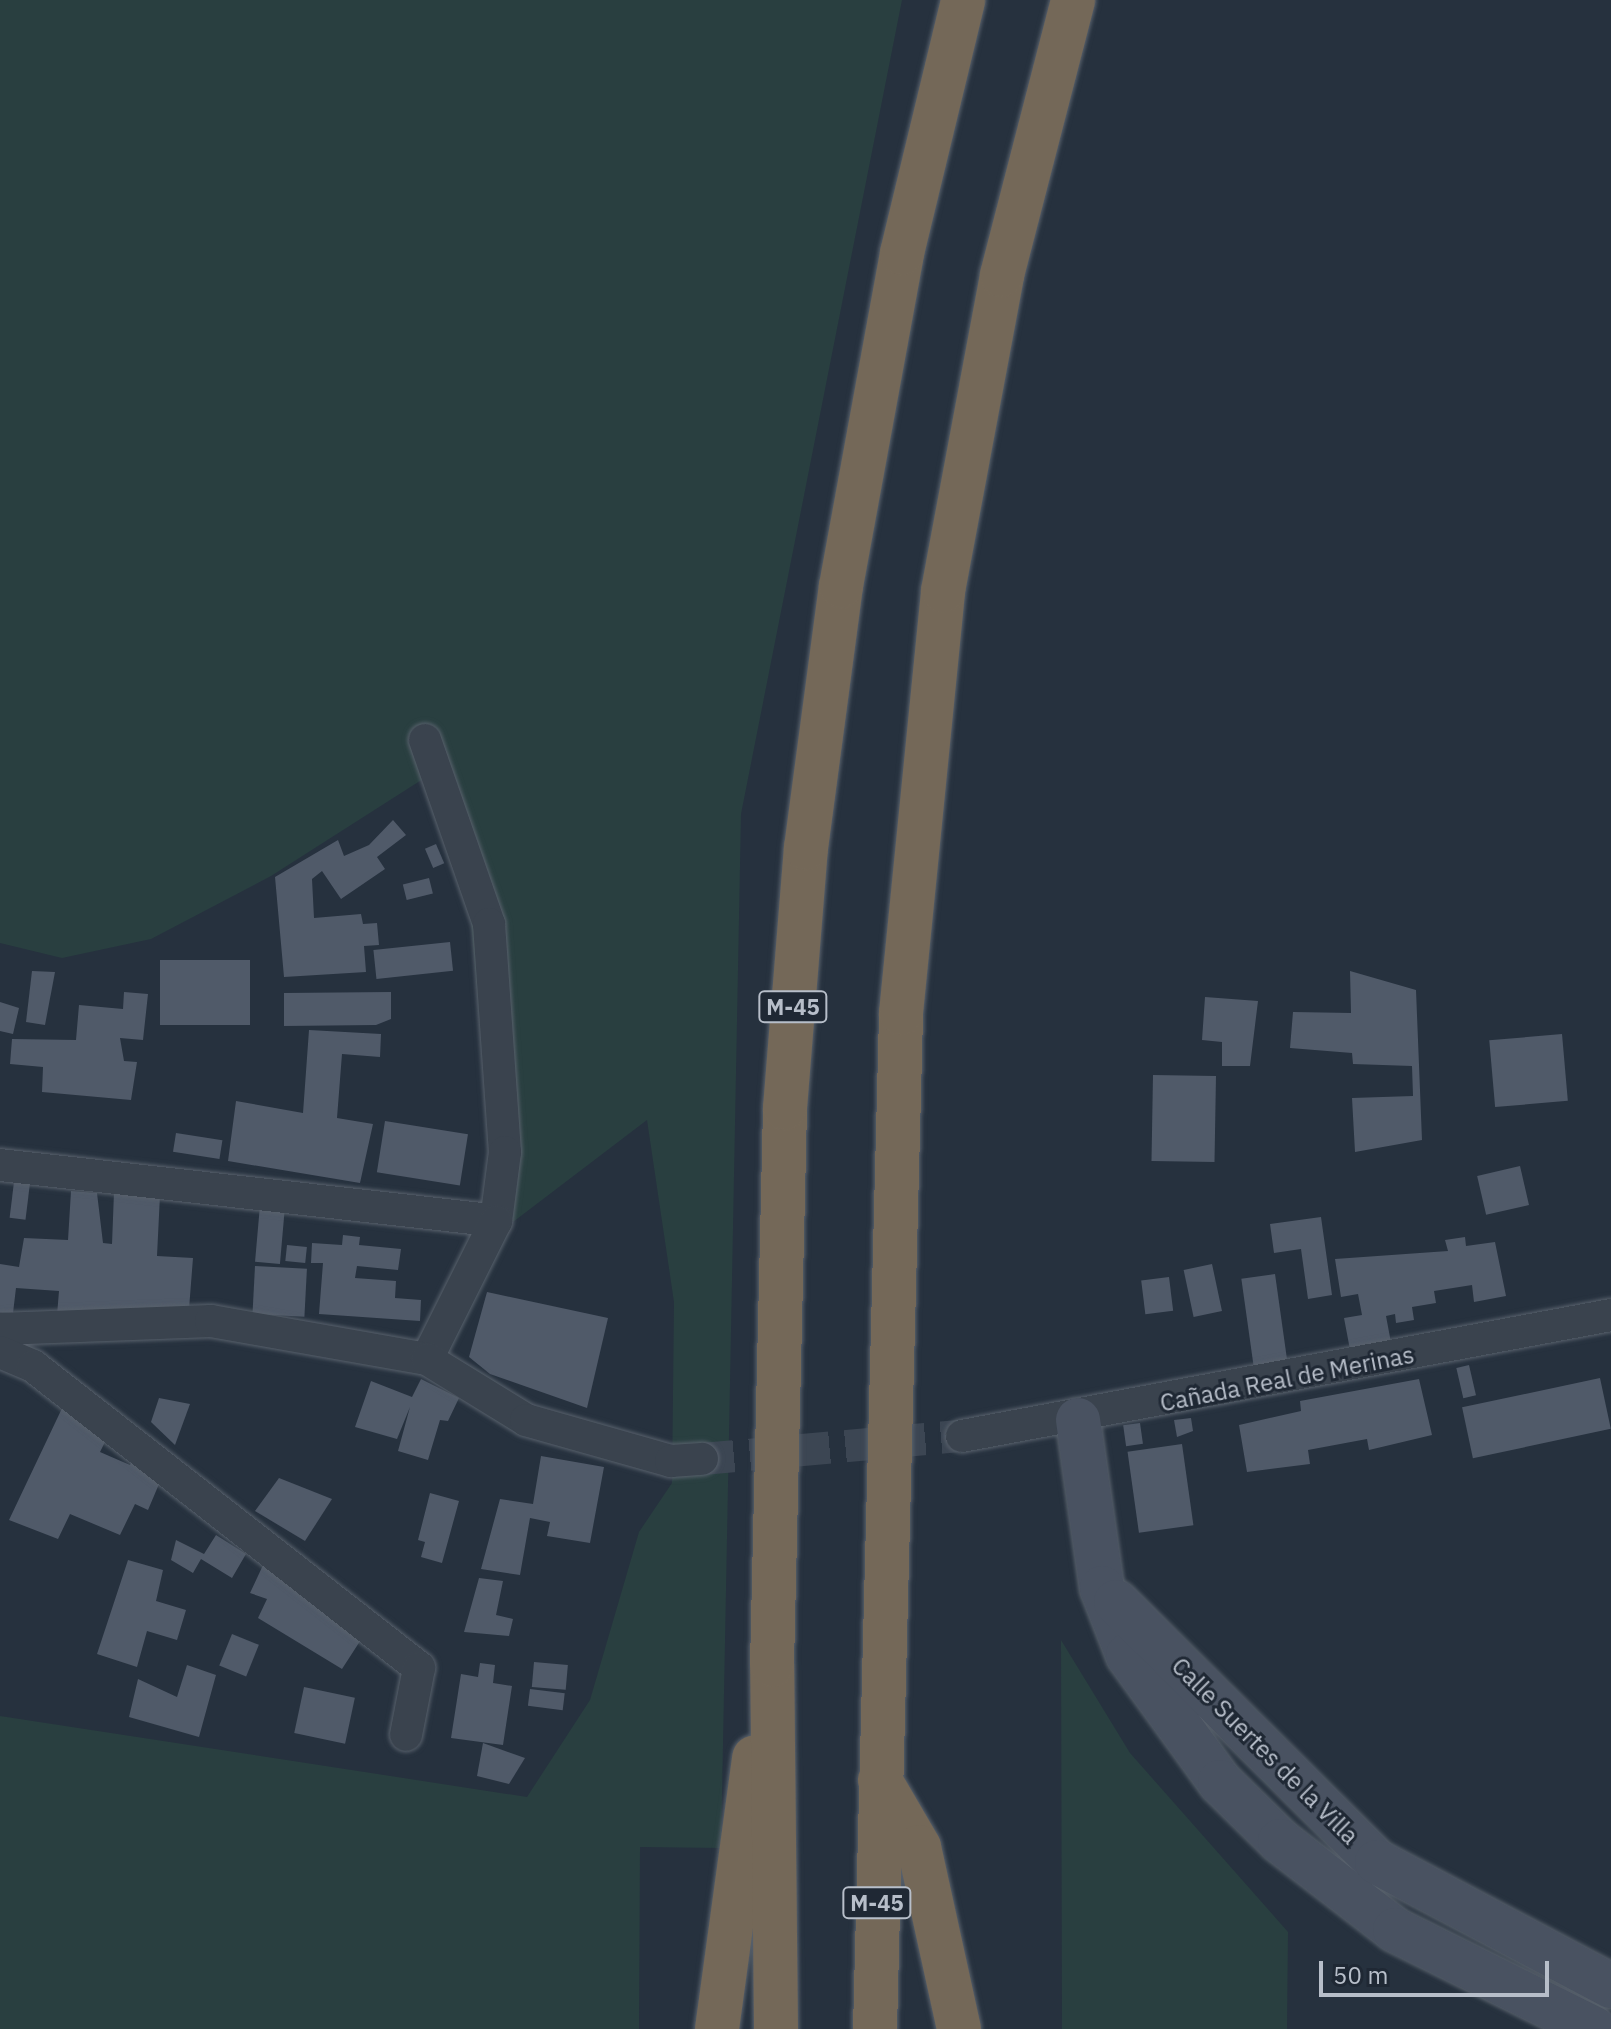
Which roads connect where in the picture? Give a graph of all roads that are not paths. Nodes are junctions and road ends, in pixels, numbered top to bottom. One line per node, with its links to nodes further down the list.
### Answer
1 (963, 0): 14 (highway, M-45)
2 (1073, 0): 16 (highway, M-45)
3 (425, 740): 5 (street)
4 (0, 1165): 5 (street)
5 (496, 1221): 9 (street)
6 (1611, 1315): 10 (street, Cañada Real de Merinas)
7 (0, 1329): 9 (street)
8 (0, 1352): 15 (street)
9 (427, 1359): 12 (street)
10 (1078, 1420): 11 (street, Cañada Real de Merinas); 13 (main road, Calle Suertes de la Villa)
11 (962, 1436)
12 (702, 1459)
13 (1102, 1588): 17 (main road, Calle Suertes de la Villa); 22 (main road, Calle Suertes de la Villa)
14 (772, 1665): 18 (highway); 19 (highway, M-45)
15 (406, 1735)
16 (879, 1778): 20 (highway, M-45); 21 (highway)
17 (1611, 1986)
18 (717, 2029)
19 (776, 2029)
20 (875, 2029)
21 (959, 2029)
22 (1594, 2029)

